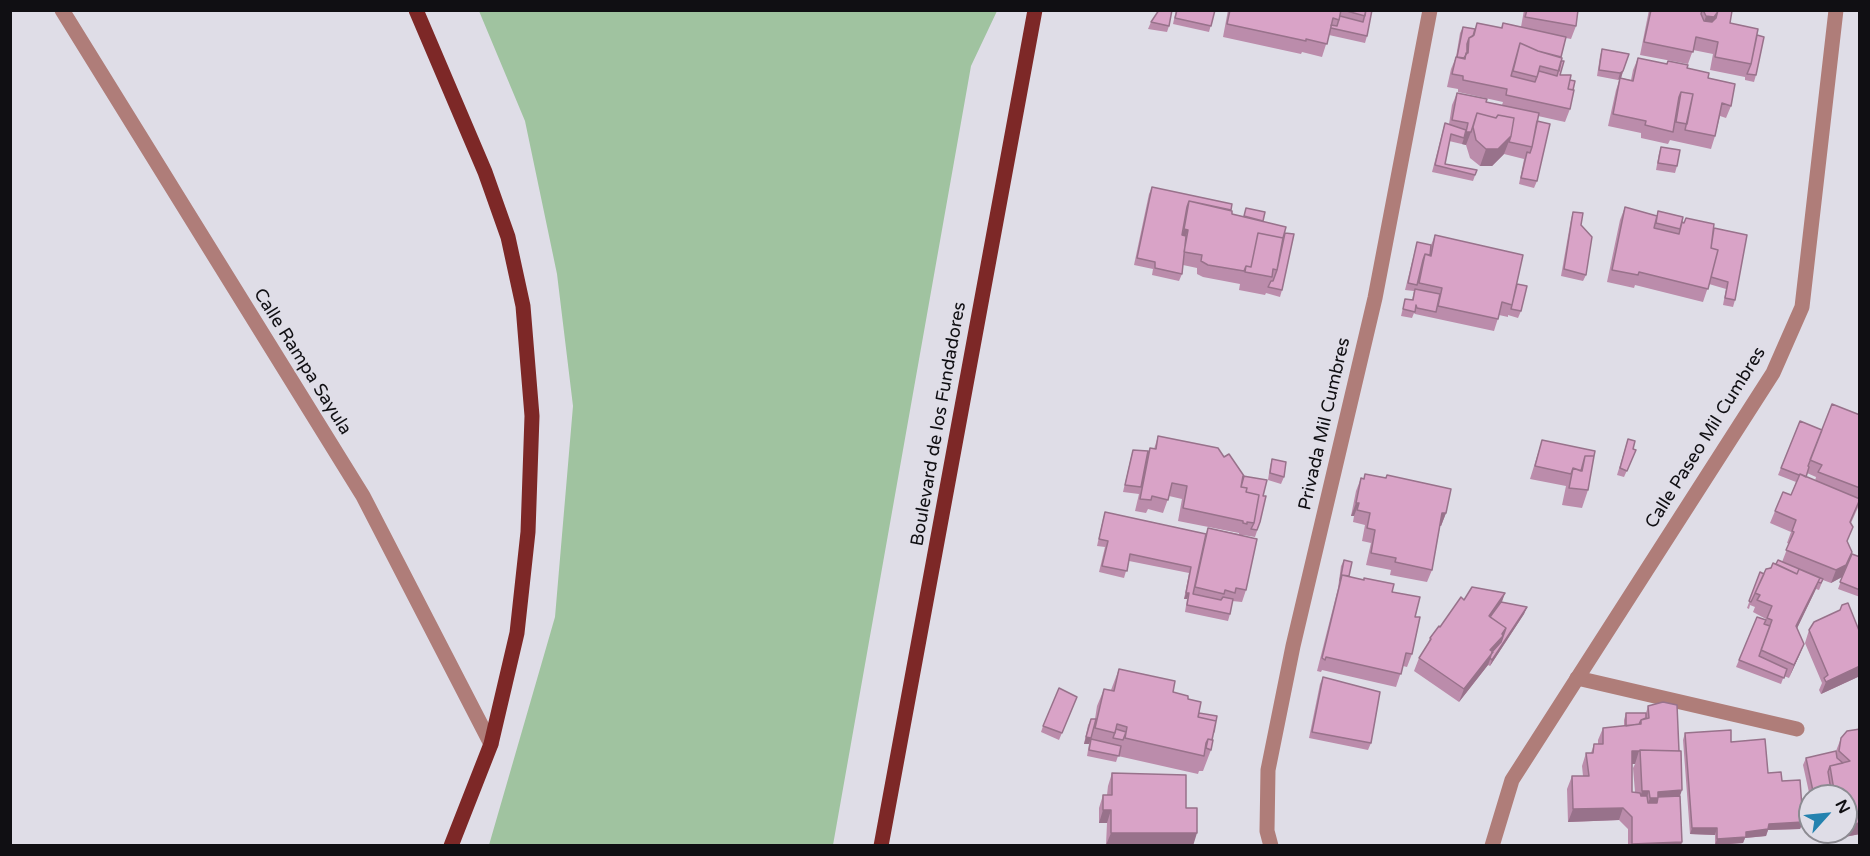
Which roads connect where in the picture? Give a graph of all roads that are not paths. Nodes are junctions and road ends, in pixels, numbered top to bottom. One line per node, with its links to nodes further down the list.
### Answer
1 (62, 10): 8 (street, Calle Rampa Sayula)
2 (416, 10): 8 (main road)
3 (1035, 10): 10 (main road, Boulevard de los Fundadores)
4 (1430, 10): 11 (street, Privada Mil Cumbres)
5 (1836, 10): 6 (street, Calle Paseo Mil Cumbres)
6 (1578, 678): 7 (street); 12 (street, Calle Paseo Mil Cumbres)
7 (1797, 729)
8 (490, 744): 9 (main road)
9 (452, 846)
10 (881, 846)
11 (1271, 846)
12 (1492, 846)

